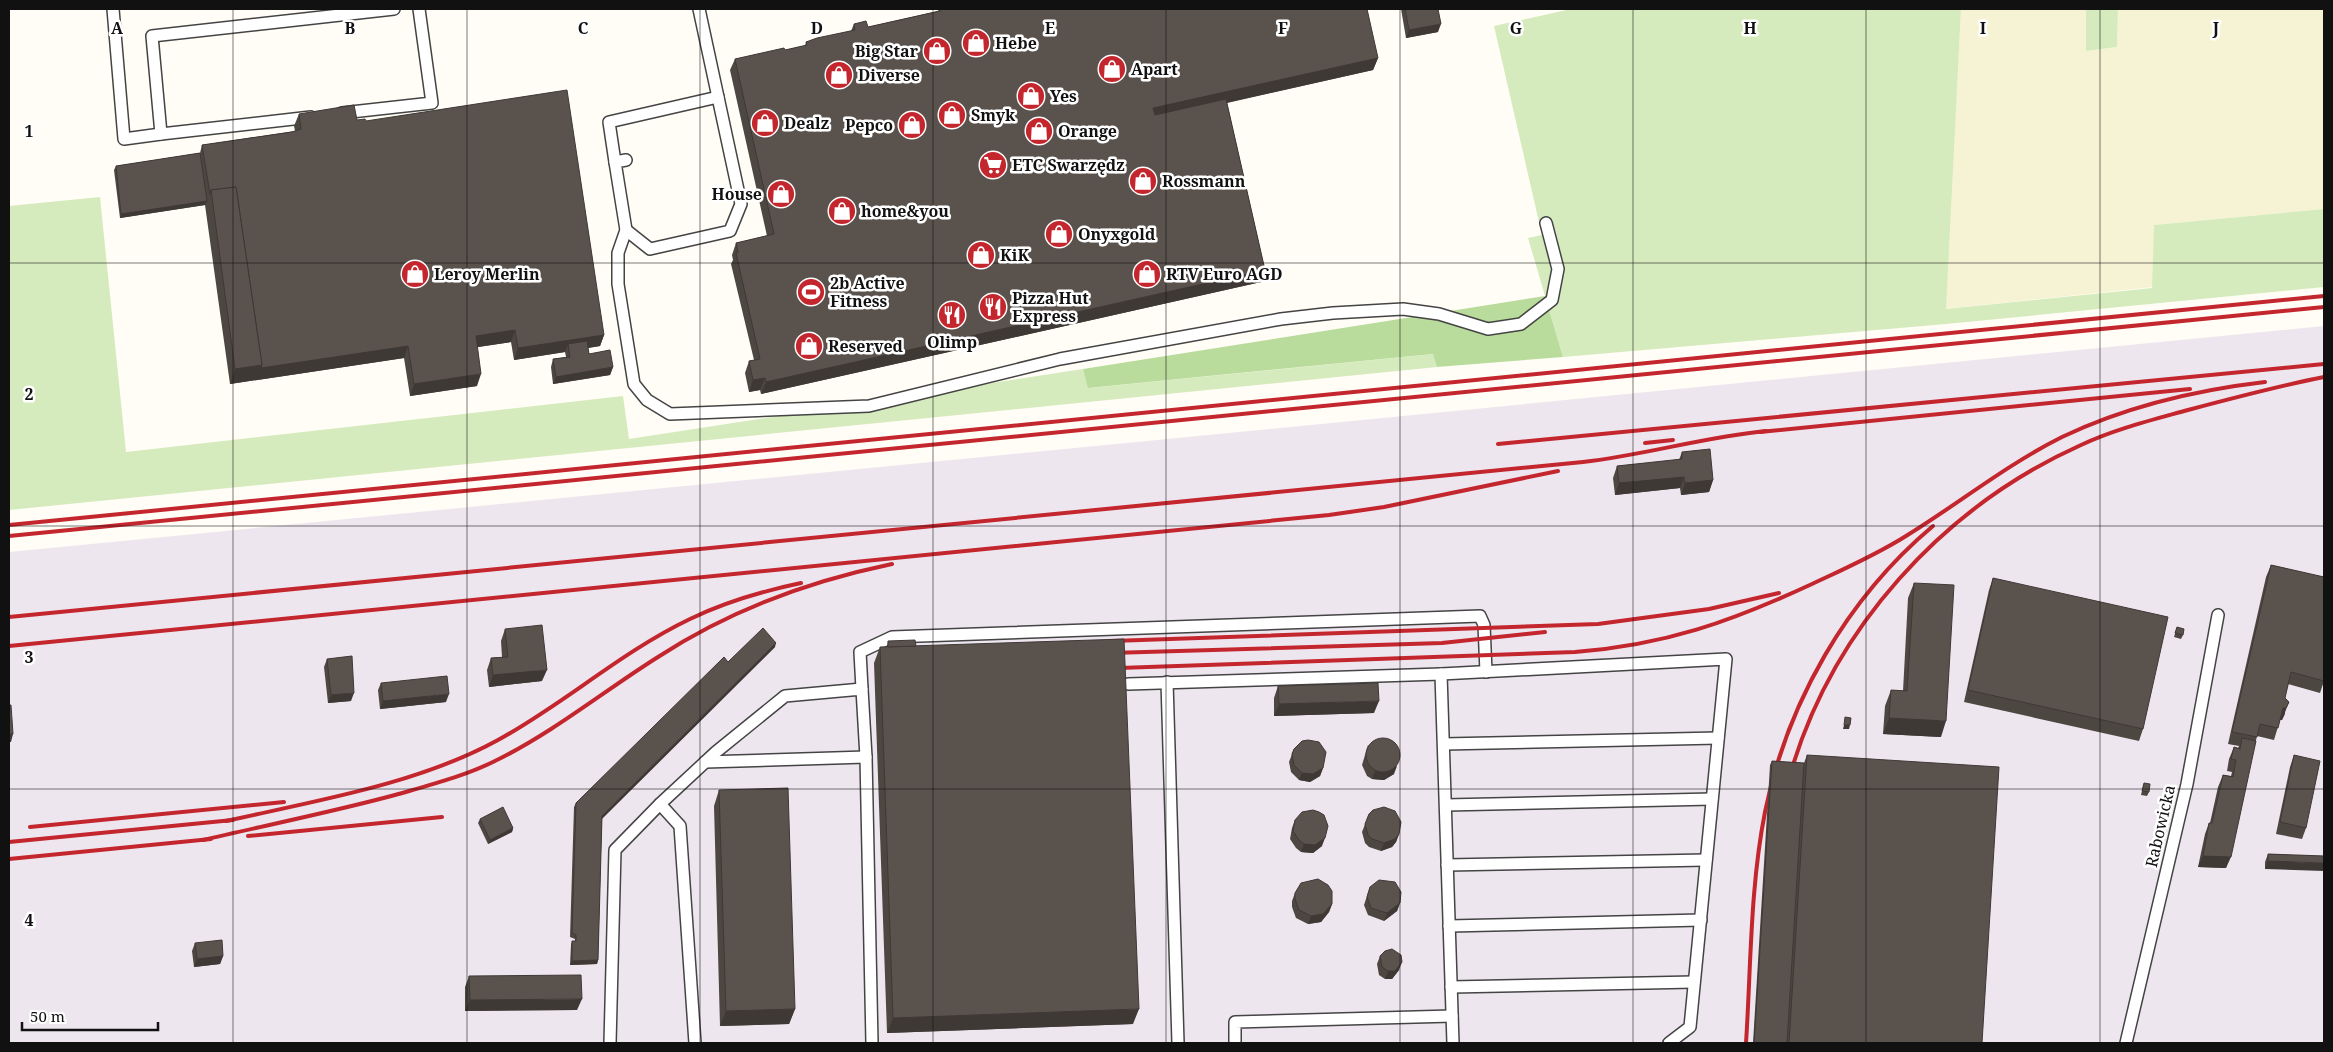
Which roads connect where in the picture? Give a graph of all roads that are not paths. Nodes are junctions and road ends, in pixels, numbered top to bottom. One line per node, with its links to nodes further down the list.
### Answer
1 (113, 9): 6 (lane)
2 (394, 9): 6 (lane)
3 (419, 9): 6 (lane)
4 (699, 9): 5 (lane)
5 (718, 97): 8 (lane); 8 (lane)
6 (161, 134)
7 (1546, 223): 8 (lane)
8 (626, 230)
9 (2218, 615): 36 (lane, Rabowicka)
10 (1486, 672): 11 (lane); 14 (lane); 15 (lane)
11 (1441, 674): 12 (lane); 16 (lane)
12 (1167, 682): 13 (lane); 32 (lane)
13 (1128, 684)
14 (862, 689): 17 (lane); 18 (lane)
15 (1718, 738): 16 (lane); 19 (lane)
16 (1444, 744): 21 (lane)
17 (866, 757): 18 (lane); 31 (lane)
18 (705, 762): 20 (lane)
19 (1712, 799): 21 (lane); 22 (lane)
20 (660, 804): 29 (lane); 30 (lane)
21 (1446, 805): 23 (lane)
22 (1706, 860): 23 (lane); 24 (lane)
23 (1447, 865): 25 (lane)
24 (1700, 920): 25 (lane); 26 (lane)
25 (1449, 926): 27 (lane)
26 (1694, 982): 27 (lane); 35 (lane)
27 (1451, 988): 28 (lane)
28 (1452, 1016): 33 (lane); 34 (lane)
29 (610, 1043)
30 (695, 1043)
31 (872, 1043)
32 (1178, 1043)
33 (1235, 1043)
34 (1453, 1043)
35 (1669, 1043)
36 (2126, 1043)

